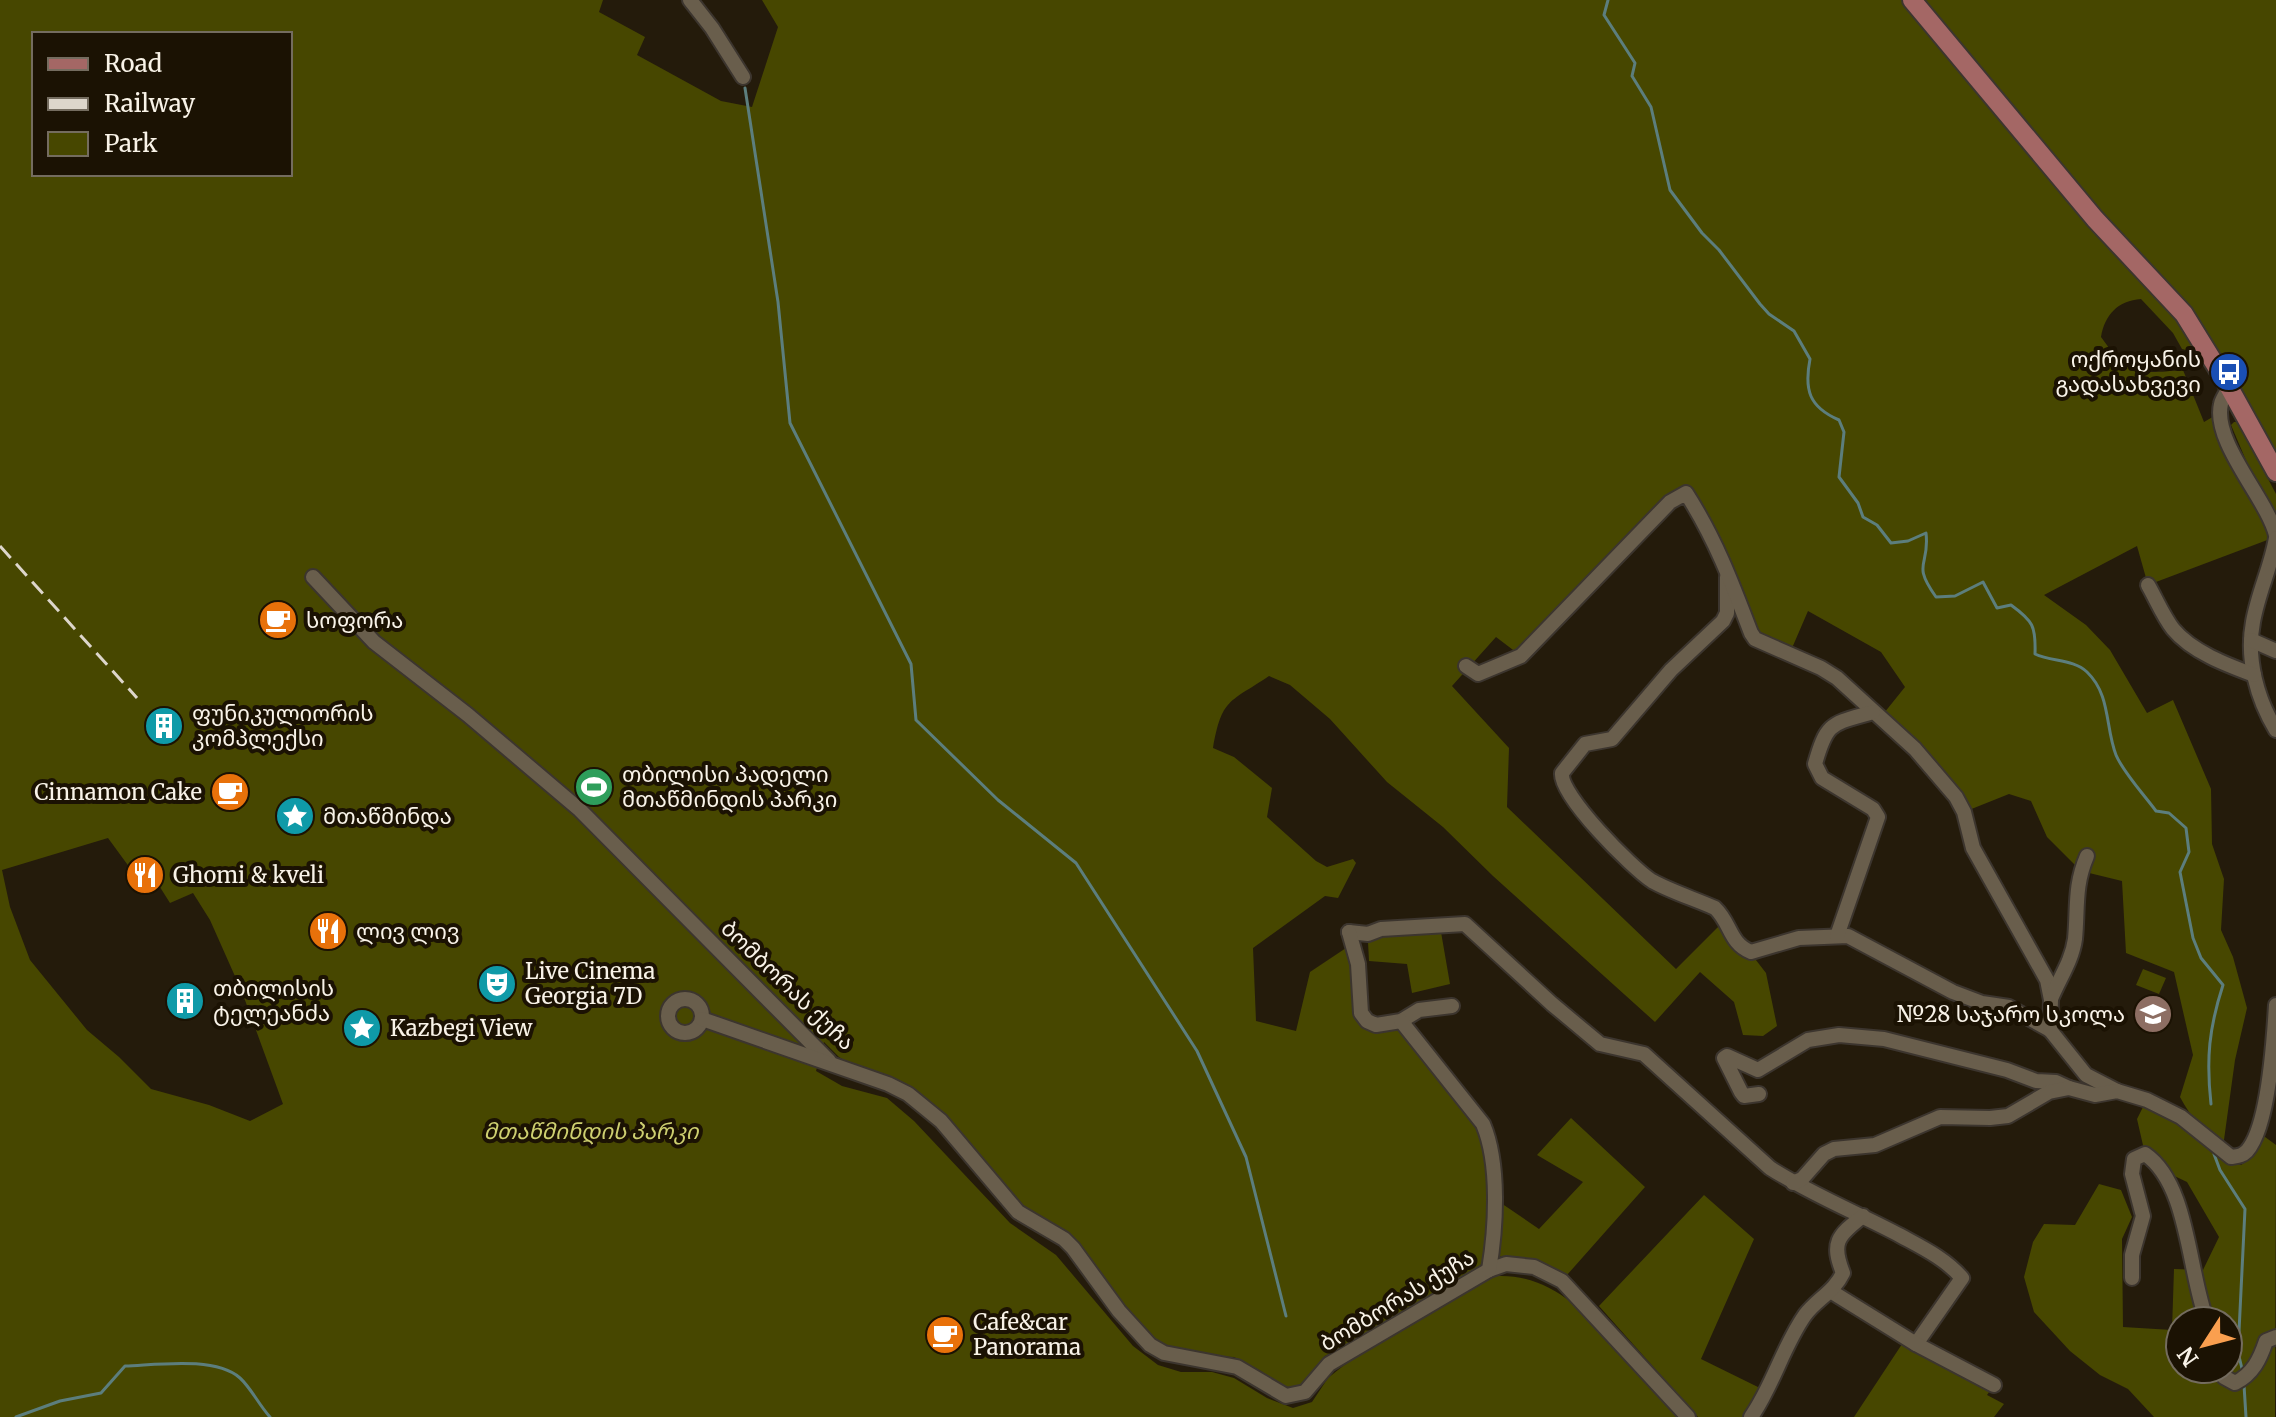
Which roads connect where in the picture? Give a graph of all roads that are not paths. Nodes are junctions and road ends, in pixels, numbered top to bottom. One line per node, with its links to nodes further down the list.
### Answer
1 (690, 0): 3 (street)
2 (1912, 0): 4 (main road)
3 (743, 77)
4 (2229, 387): 5 (main road); 6 (street)
5 (2276, 472)
6 (2276, 537): 10 (street)
7 (1728, 568): 12 (street); 14 (street); 17 (street)
8 (313, 577): 24 (street, ბომბორას ქუჩა)
9 (2148, 585): 13 (street)
10 (2251, 640): 11 (street); 13 (street)
11 (2276, 651)
12 (1466, 666)
13 (2254, 675): 15 (street)
14 (1873, 712): 17 (street); 18 (street)
15 (2276, 730)
16 (2087, 856): 18 (street)
17 (1837, 936): 23 (street)
18 (2051, 1000): 23 (street)
19 (2276, 1005): 25 (street)
20 (1452, 1006): 22 (street)
21 (702, 1019): 24 (street)
22 (1401, 1021): 29 (street); 31 (street)
23 (2050, 1030): 27 (street)
24 (832, 1064): 31 (street, ბომბორას ქუჩა)
25 (2275, 1064): 27 (street)
26 (2069, 1088): 27 (street); 28 (street); 29 (street)
27 (2117, 1091)
28 (1759, 1094)
29 (1793, 1183): 30 (street)
30 (1863, 1216): 33 (street); 36 (street)
31 (1489, 1270): 39 (street, ბომბორას ქუჩა)
32 (2132, 1278): 34 (street)
33 (1832, 1292): 36 (street); 40 (street)
34 (2203, 1305)
35 (2276, 1337): 37 (street)
36 (1916, 1344): 38 (street)
37 (2244, 1379)
38 (1994, 1385)
39 (1688, 1417)
40 (1751, 1417)

